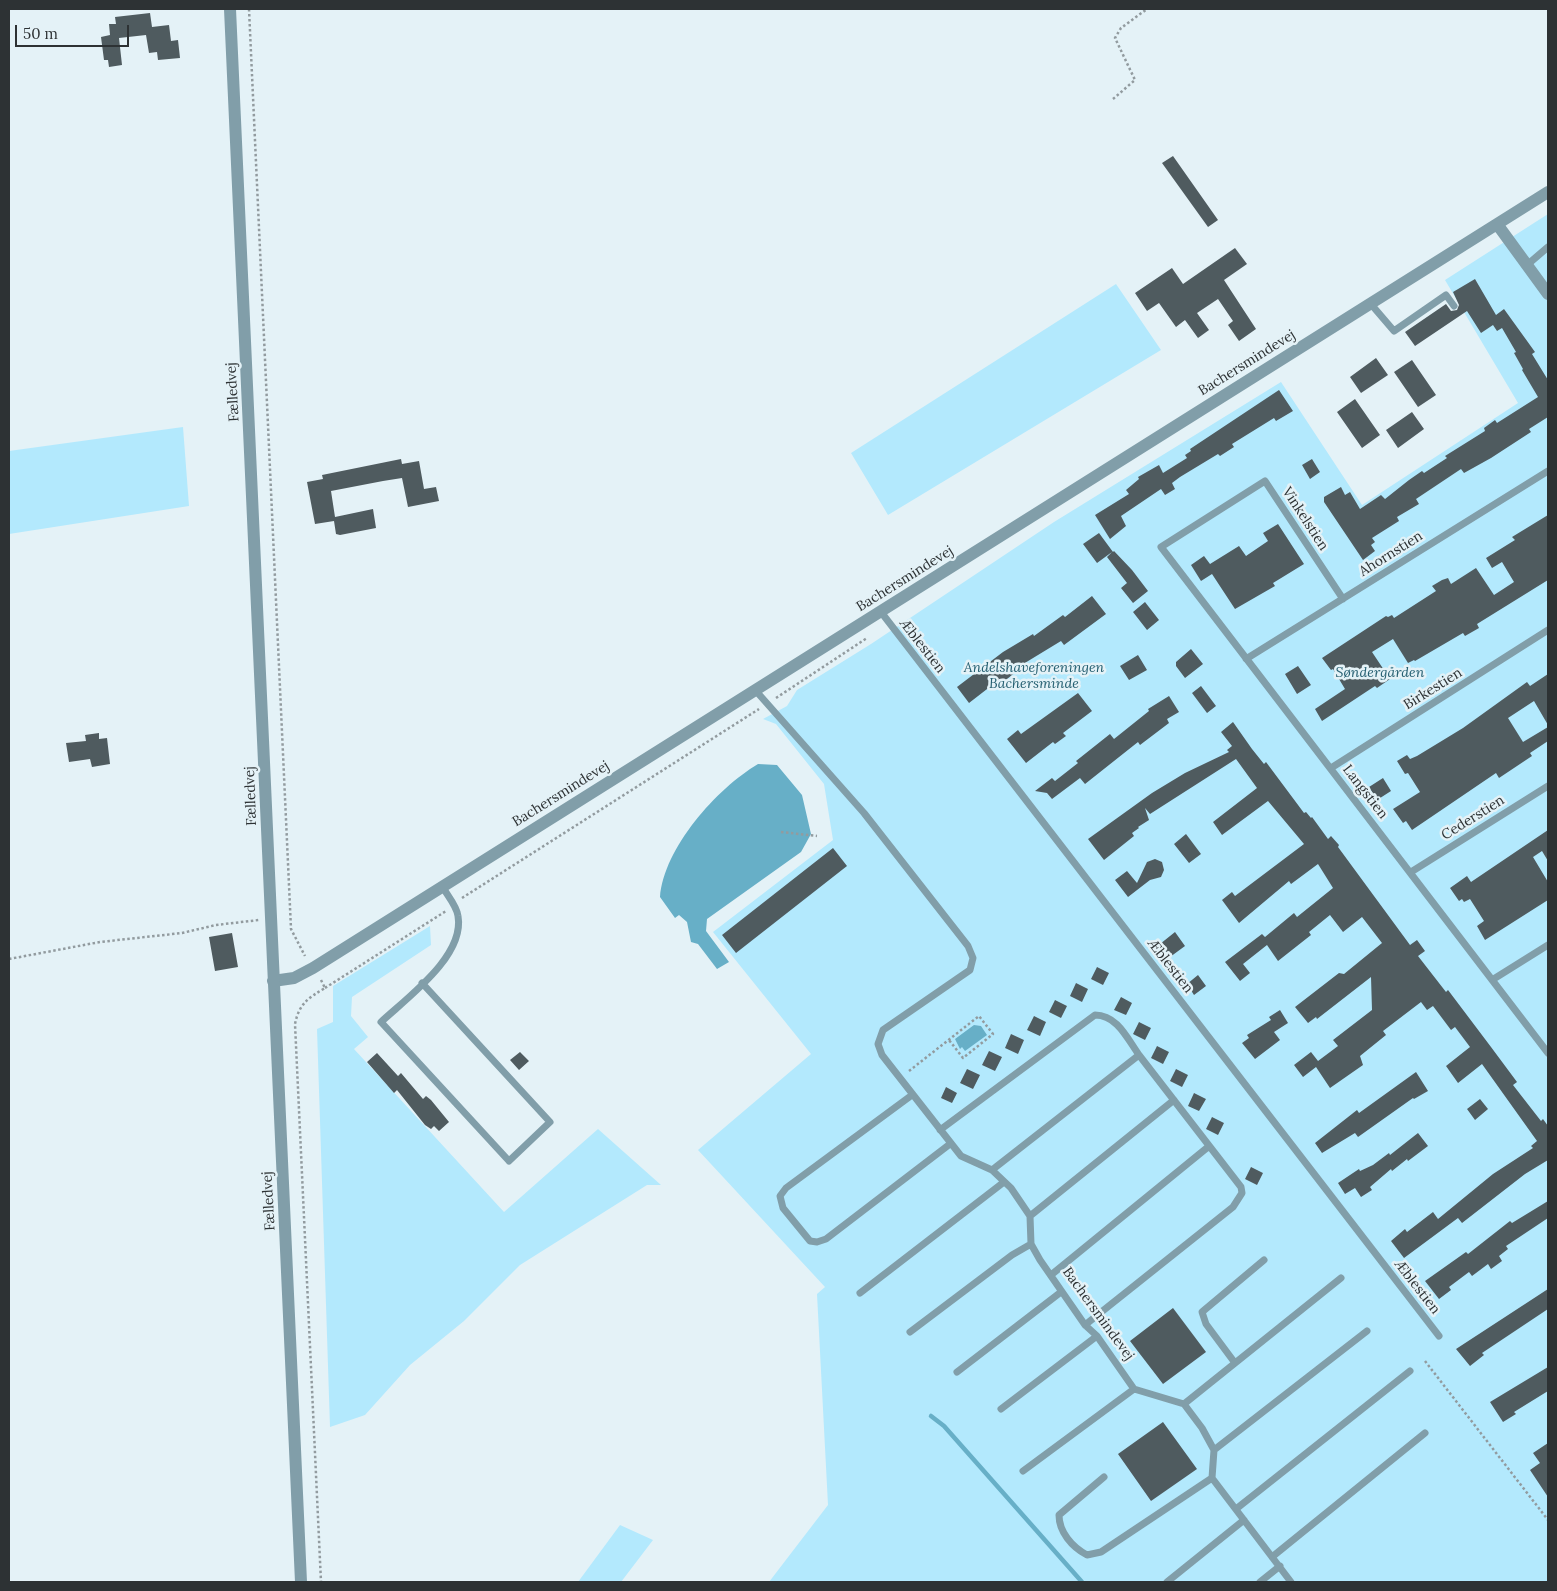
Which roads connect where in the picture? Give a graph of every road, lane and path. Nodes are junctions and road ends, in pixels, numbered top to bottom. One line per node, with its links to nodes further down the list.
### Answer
1 (230, 9): 28 (street, Fælledvej)
2 (250, 9): 31 (path)
3 (1147, 9): 4 (path)
4 (1113, 99)
5 (1548, 192): 6 (street, Bachersmindevej)
6 (1497, 224): 8 (street); 10 (street, Bachersmindevej)
7 (1548, 247): 8 (lane)
8 (1527, 265): 9 (street)
9 (1548, 294)
10 (1370, 303): 11 (lane); 15 (street, Bachersmindevej)
11 (1454, 306)
12 (1548, 471): 14 (lane, Ahornstien)
13 (1161, 547): 14 (lane, Vinkelstien); 18 (lane, Langstien)
14 (1343, 599): 18 (lane, Ahornstien)
15 (881, 612): 19 (street, Bachersmindevej); 58 (lane, Æblestien)
16 (1548, 630): 21 (lane, Birkestien)
17 (868, 637): 20 (path)
18 (1246, 659): 21 (lane, Langstien)
19 (756, 691): 20 (lane); 26 (street, Bachersmindevej)
20 (768, 703): 27 (path); 39 (lane)
21 (1331, 768): 25 (lane, Langstien)
22 (1548, 786): 25 (lane, Cederstien)
23 (781, 832): 24 (path)
24 (817, 836)
25 (1411, 872): 32 (lane, Langstien)
26 (442, 886): 27 (lane); 31 (street, Bachersmindevej)
27 (453, 905): 34 (lane); 35 (path)
28 (271, 920): 30 (path); 33 (street, Fælledvej)
29 (1548, 945): 32 (lane)
30 (9, 959)
31 (313, 968): 33 (street, Bachersmindevej); 35 (path)
32 (1492, 980): 37 (lane, Langstien)
33 (273, 982): 76 (street, Fælledvej)
34 (422, 983): 34 (lane)
35 (325, 988): 77 (path)
36 (949, 1040): 36 (path); 39 (path)
37 (1548, 1053)
38 (1139, 1055): 41 (lane); 42 (lane); 45 (lane)
39 (900, 1078): 40 (lane)
40 (912, 1095): 42 (lane); 43 (lane)
41 (1174, 1100): 44 (lane); 47 (lane)
42 (940, 1130): 43 (lane)
43 (950, 1144): 45 (lane)
44 (1208, 1147): 50 (lane); 54 (lane)
45 (992, 1170): 46 (lane)
46 (1004, 1182): 47 (lane); 53 (lane)
47 (1030, 1216): 48 (lane)
48 (1031, 1244): 50 (lane, Bachersmindevej); 56 (lane)
49 (1264, 1260): 60 (lane)
50 (1051, 1275): 52 (lane, Bachersmindevej)
51 (1341, 1278): 60 (lane)
52 (1061, 1292): 54 (lane, Bachersmindevej); 62 (lane)
53 (860, 1293)
54 (1085, 1325): 57 (lane, Bachersmindevej)
55 (1367, 1331): 67 (lane)
56 (910, 1332)
57 (1097, 1336): 63 (lane, Bachersmindevej); 65 (lane)
58 (1439, 1336)
59 (1425, 1361): 73 (path)
60 (1235, 1364): 64 (lane)
61 (1410, 1371): 71 (lane)
62 (957, 1372)
63 (1134, 1389): 64 (lane); 68 (lane)
64 (1184, 1404): 67 (lane)
65 (1001, 1409)
66 (1425, 1433): 74 (lane)
67 (1214, 1450): 70 (lane)
68 (1024, 1471)
69 (1104, 1477): 70 (lane)
70 (1212, 1478): 71 (lane)
71 (1236, 1510): 72 (lane)
72 (1244, 1520): 74 (lane); 78 (lane)
73 (1548, 1520)
74 (1272, 1557): 75 (lane)
75 (1280, 1566): 79 (lane); 80 (lane)
76 (301, 1582)
77 (321, 1582)
78 (1167, 1582)
79 (1260, 1582)
80 (1291, 1582)

